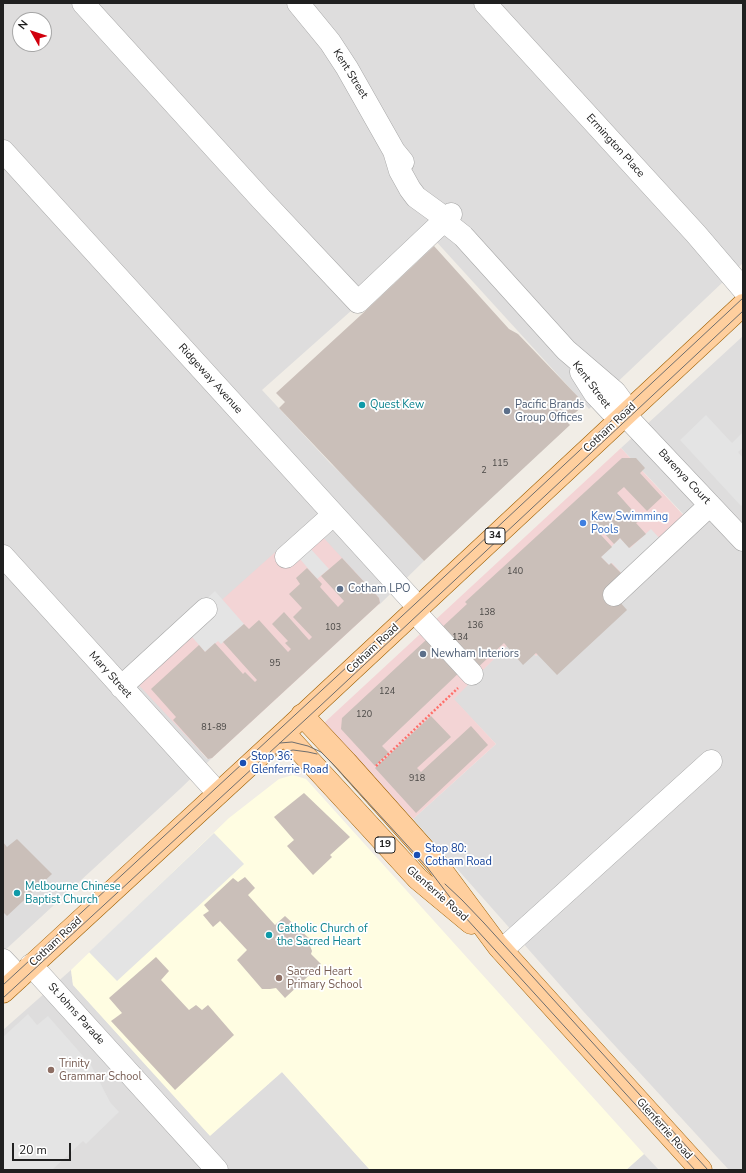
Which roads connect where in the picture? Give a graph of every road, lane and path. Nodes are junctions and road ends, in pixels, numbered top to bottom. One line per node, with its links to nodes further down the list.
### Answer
1 (83, 3): 5 (street)
2 (298, 3): 5 (street, Kent Street)
3 (485, 3): 6 (street, Ermington Place)
4 (3, 151): 10 (street, Ridgeway Avenue)
5 (447, 218): 8 (street, Kent Street)
6 (743, 289)
7 (743, 305): 8 (main road, Cotham Road / 34)
8 (625, 415): 9 (street, Barenya Court); 16 (main road, Cotham Road / 34)
9 (710, 505): 11 (street, Barenya Court); 14 (street)
10 (333, 515): 13 (street); 16 (street, Ridgeway Avenue)
11 (743, 540)
12 (3, 556): 18 (street, Mary Street)
13 (286, 557)
14 (614, 595)
15 (206, 609): 18 (street)
16 (416, 609): 17 (street, Ridgeway Avenue); 19 (main road, Cotham Road / 34)
17 (472, 674): 22 (path)
18 (121, 687): 23 (street, Mary Street)
19 (302, 715): 20 (main road, Cotham Road / 34); 24 (main road, Glenferrie Road / 19)
20 (284, 733): 23 (main road, Cotham Road / 34); 24 (main road, Glenferrie Road / 19)
21 (712, 761): 24 (street)
22 (373, 769)
23 (218, 793): 26 (main road, Cotham Road / 34)
24 (500, 948): 29 (main road, Glenferrie Road / 19)
25 (3, 960): 26 (street, St Johns Parade)
26 (25, 971): 27 (main road, Cotham Road / 34); 28 (street, St Johns Parade)
27 (3, 992)
28 (217, 1170)
29 (701, 1170)

